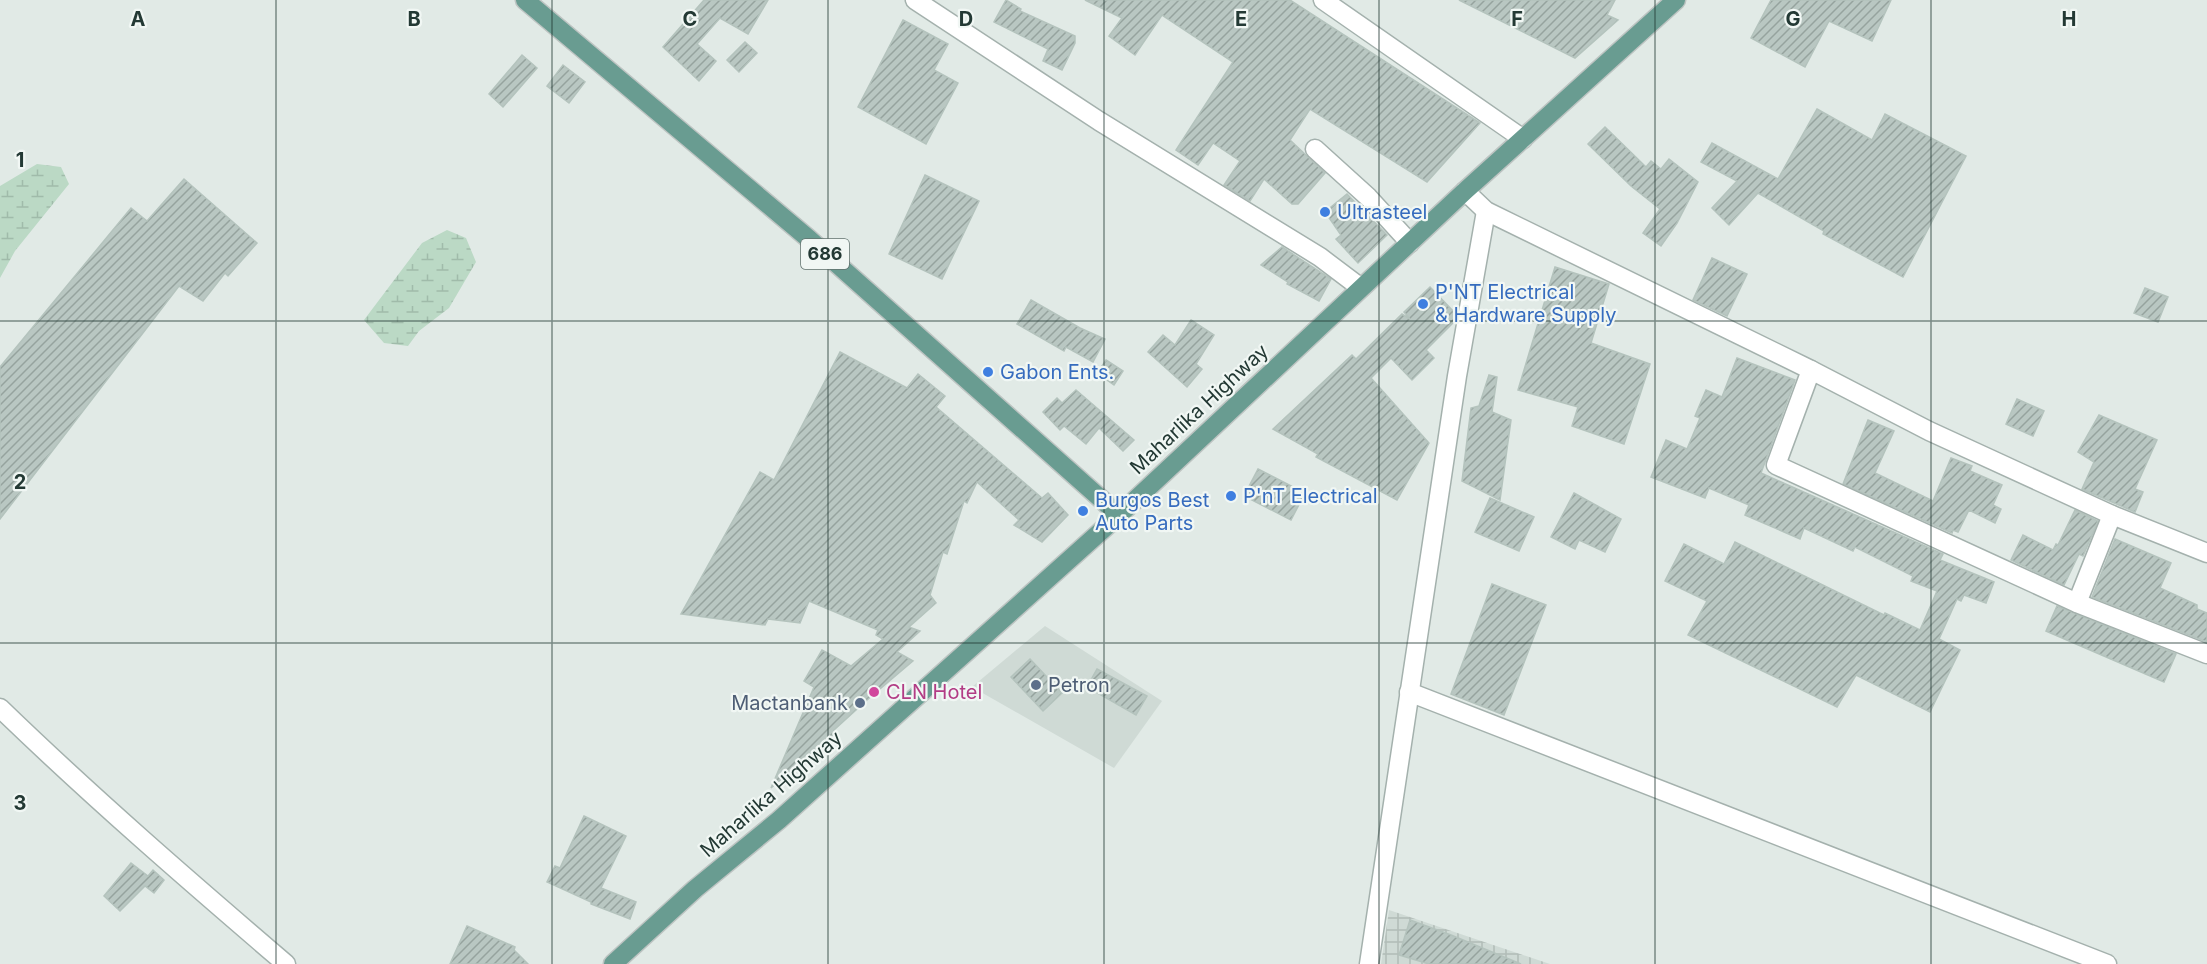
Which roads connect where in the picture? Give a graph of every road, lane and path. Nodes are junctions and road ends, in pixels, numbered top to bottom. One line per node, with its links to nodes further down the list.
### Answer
1 (525, 0): 12 (main road, 686)
2 (915, 0): 10 (street)
3 (1323, 0): 5 (street)
4 (1676, 0): 5 (main road, Maharlika Highway)
5 (1523, 139): 7 (main road, Maharlika Highway)
6 (1315, 150): 9 (street)
7 (1465, 191): 8 (street); 9 (main road, Maharlika Highway)
8 (1486, 212): 11 (street); 17 (street)
9 (1410, 243): 10 (main road, Maharlika Highway)
10 (1361, 288): 12 (main road, Maharlika Highway)
11 (1811, 370): 13 (street); 15 (street)
12 (1119, 515): 20 (main road, Maharlika Highway)
13 (2112, 515): 14 (street); 15 (street)
14 (2207, 553)
15 (2077, 603): 16 (street)
16 (2207, 654)
17 (1409, 692): 21 (street); 22 (street)
18 (0, 708): 19 (street)
19 (286, 964)
20 (613, 964)
21 (1369, 964)
22 (2106, 964)

